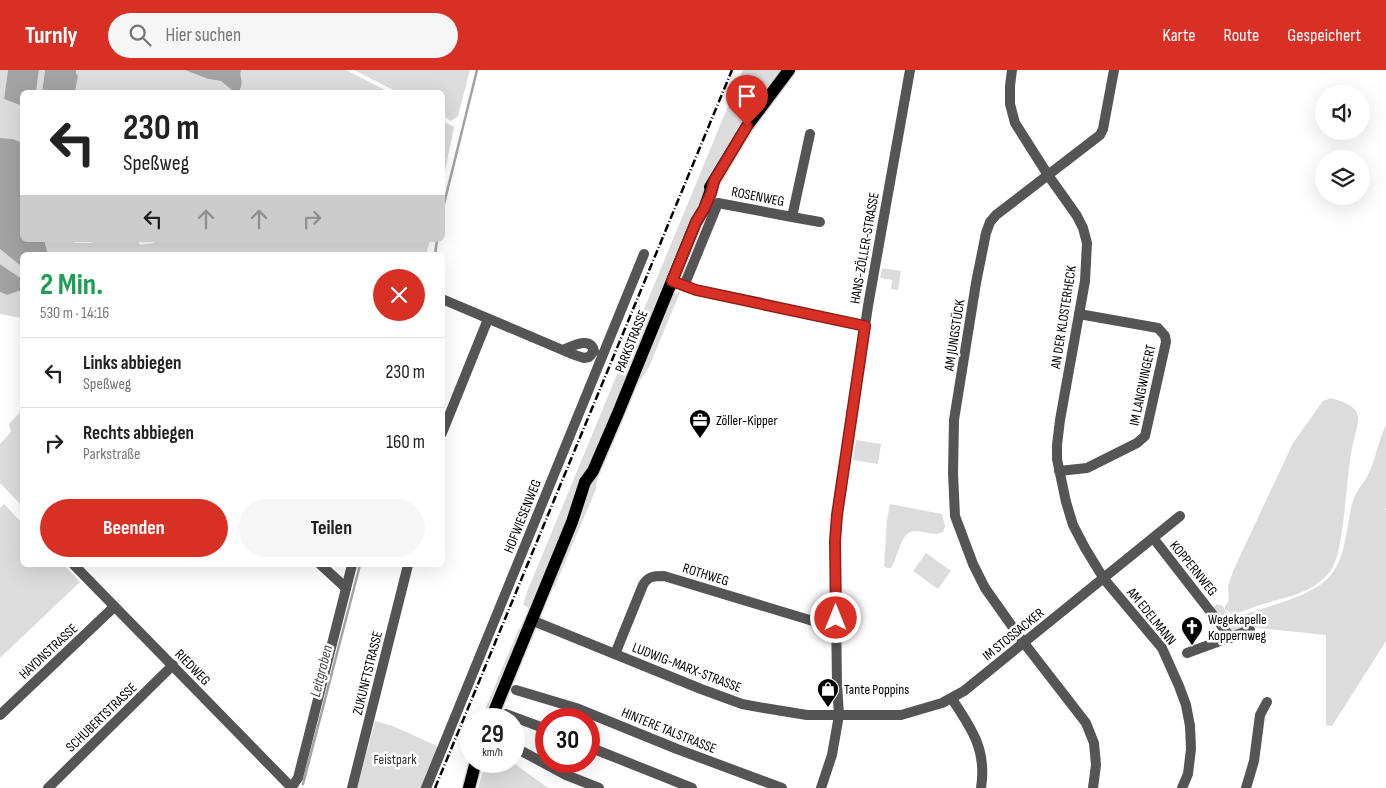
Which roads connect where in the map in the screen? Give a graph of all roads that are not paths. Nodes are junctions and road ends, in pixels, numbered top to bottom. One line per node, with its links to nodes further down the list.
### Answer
1 (789, 70): 10 (main road, PARKSTRASSE)
2 (910, 70): 14 (street, HANS-ZÖLLER-STRASSE)
3 (1012, 70): 6 (street, AN DER KLOSTERHECK)
4 (1114, 70): 6 (street, AM JUNGSTÜCK)
5 (810, 134): 7 (street, ROSENWEG)
6 (1048, 175): 12 (street, AN DER KLOSTERHECK); 31 (street, AM JUNGSTÜCK)
7 (792, 217): 8 (street, ROSENWEG); 10 (street, ROSENWEG)
8 (820, 222)
9 (644, 254): 15 (street, HOFWIESENWEG)
10 (678, 283): 14 (street); 27 (main road, PARKSTRASSE)
11 (445, 300): 13 (street)
12 (1079, 314): 17 (street, AN DER KLOSTERHECK); 17 (street, IM LANGWINGERT)
13 (488, 319): 15 (street); 16 (street)
14 (865, 326): 28 (street, HANS-ZÖLLER-STRASSE)
15 (596, 357): 47 (street, HOFWIESENWEG)
16 (445, 425)
17 (1059, 471): 24 (street, AN DER KLOSTERHECK)
18 (1180, 516): 19 (street, IM STOSSACKER)
19 (1154, 539): 24 (street, IM STOSSACKER); 30 (street, KOPPERNWEG)
20 (76, 567): 26 (street, RIEDWEG)
21 (323, 567): 25 (street)
22 (351, 567): 25 (street)
23 (407, 567): 46 (street, ZUKUNFTSTRASSE)
24 (1104, 579): 31 (street, IM STOSSACKER); 55 (street, AM EDELMANN)
25 (346, 588): 45 (street)
26 (114, 607): 34 (street, RIEDWEG); 39 (street, HAYDNSTRASSE)
27 (532, 620): 33 (street, LUDWIG-MARX-STRASSE); 38 (main road, PARKSTRASSE)
28 (836, 628): 33 (street, ROTHWEG); 40 (street, HANS-ZÖLLER-STRASSE)
29 (1250, 630): 30 (street)
30 (1231, 638): 32 (street)
31 (1024, 643): 36 (street, IM STOSSACKER); 54 (street, AM JUNGSTÜCK)
32 (1187, 653)
33 (615, 654): 40 (street, LUDWIG-MARX-STRASSE)
34 (174, 665): 44 (street, SCHUBERTSTRASSE); 45 (street, RIEDWEG)
35 (516, 690): 51 (street, HINTERE TALSTRASSE)
36 (952, 699): 40 (street, IM STOSSACKER); 53 (street)
37 (1267, 702): 56 (street)
38 (496, 708)
39 (0, 715)
40 (838, 715): 52 (street, HANS-ZÖLLER-STRASSE)
41 (600, 750): 50 (street)
42 (525, 753): 49 (street)
43 (473, 773): 48 (main road)
44 (48, 788)
45 (292, 788)
46 (352, 788)
47 (426, 788)
48 (469, 788)
49 (599, 788)
50 (692, 788)
51 (782, 788)
52 (821, 788)
53 (982, 788)
54 (1093, 788)
55 (1182, 788)
56 (1246, 788)

